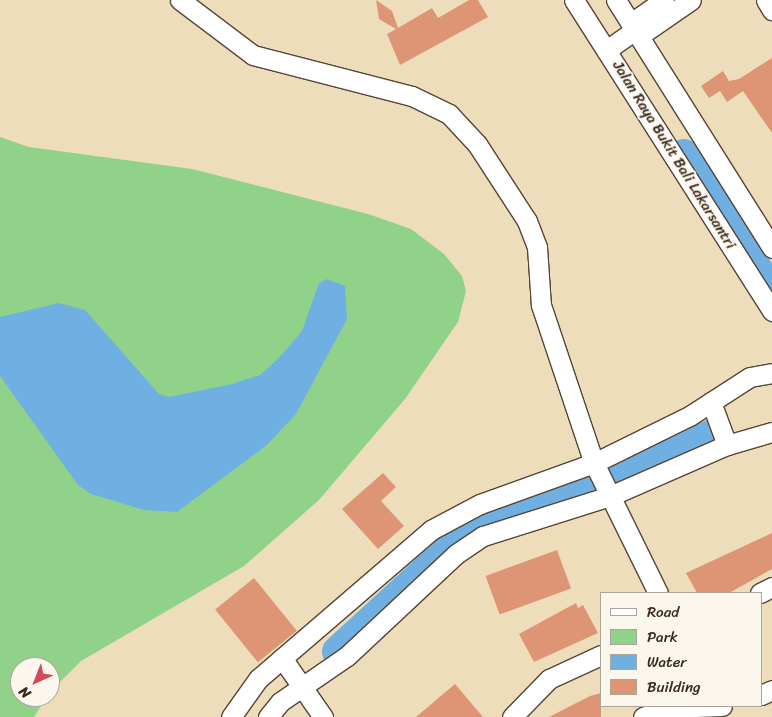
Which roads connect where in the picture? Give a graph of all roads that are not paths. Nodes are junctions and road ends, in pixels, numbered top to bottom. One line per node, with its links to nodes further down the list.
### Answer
1 (180, 0): 15 (street)
2 (574, 0): 8 (street, Jalan Raya Bukit Bali Lakarsantri)
3 (616, 0): 8 (street, Jalan Raya Bukit Bali Lakarsantri)
4 (664, 0): 8 (street)
5 (691, 0): 8 (street)
6 (766, 0): 7 (street)
7 (772, 10)
8 (625, 37): 9 (street, Jalan Raya Bukit Bali Lakarsantri); 10 (street, Jalan Raya Bukit Bali Lakarsantri)
9 (772, 248)
10 (772, 311)
11 (772, 373): 12 (street)
12 (711, 402): 14 (street); 15 (street)
13 (772, 432): 14 (street)
14 (727, 445): 16 (street)
15 (594, 463): 16 (street); 19 (street)
16 (610, 496): 17 (street); 20 (street)
17 (658, 592)
18 (600, 655): 25 (street)
19 (282, 658): 20 (street); 22 (street)
20 (302, 687): 23 (street); 24 (street)
21 (695, 707): 26 (street)
22 (231, 717)
23 (268, 717)
24 (324, 717)
25 (512, 717)
26 (643, 717)

